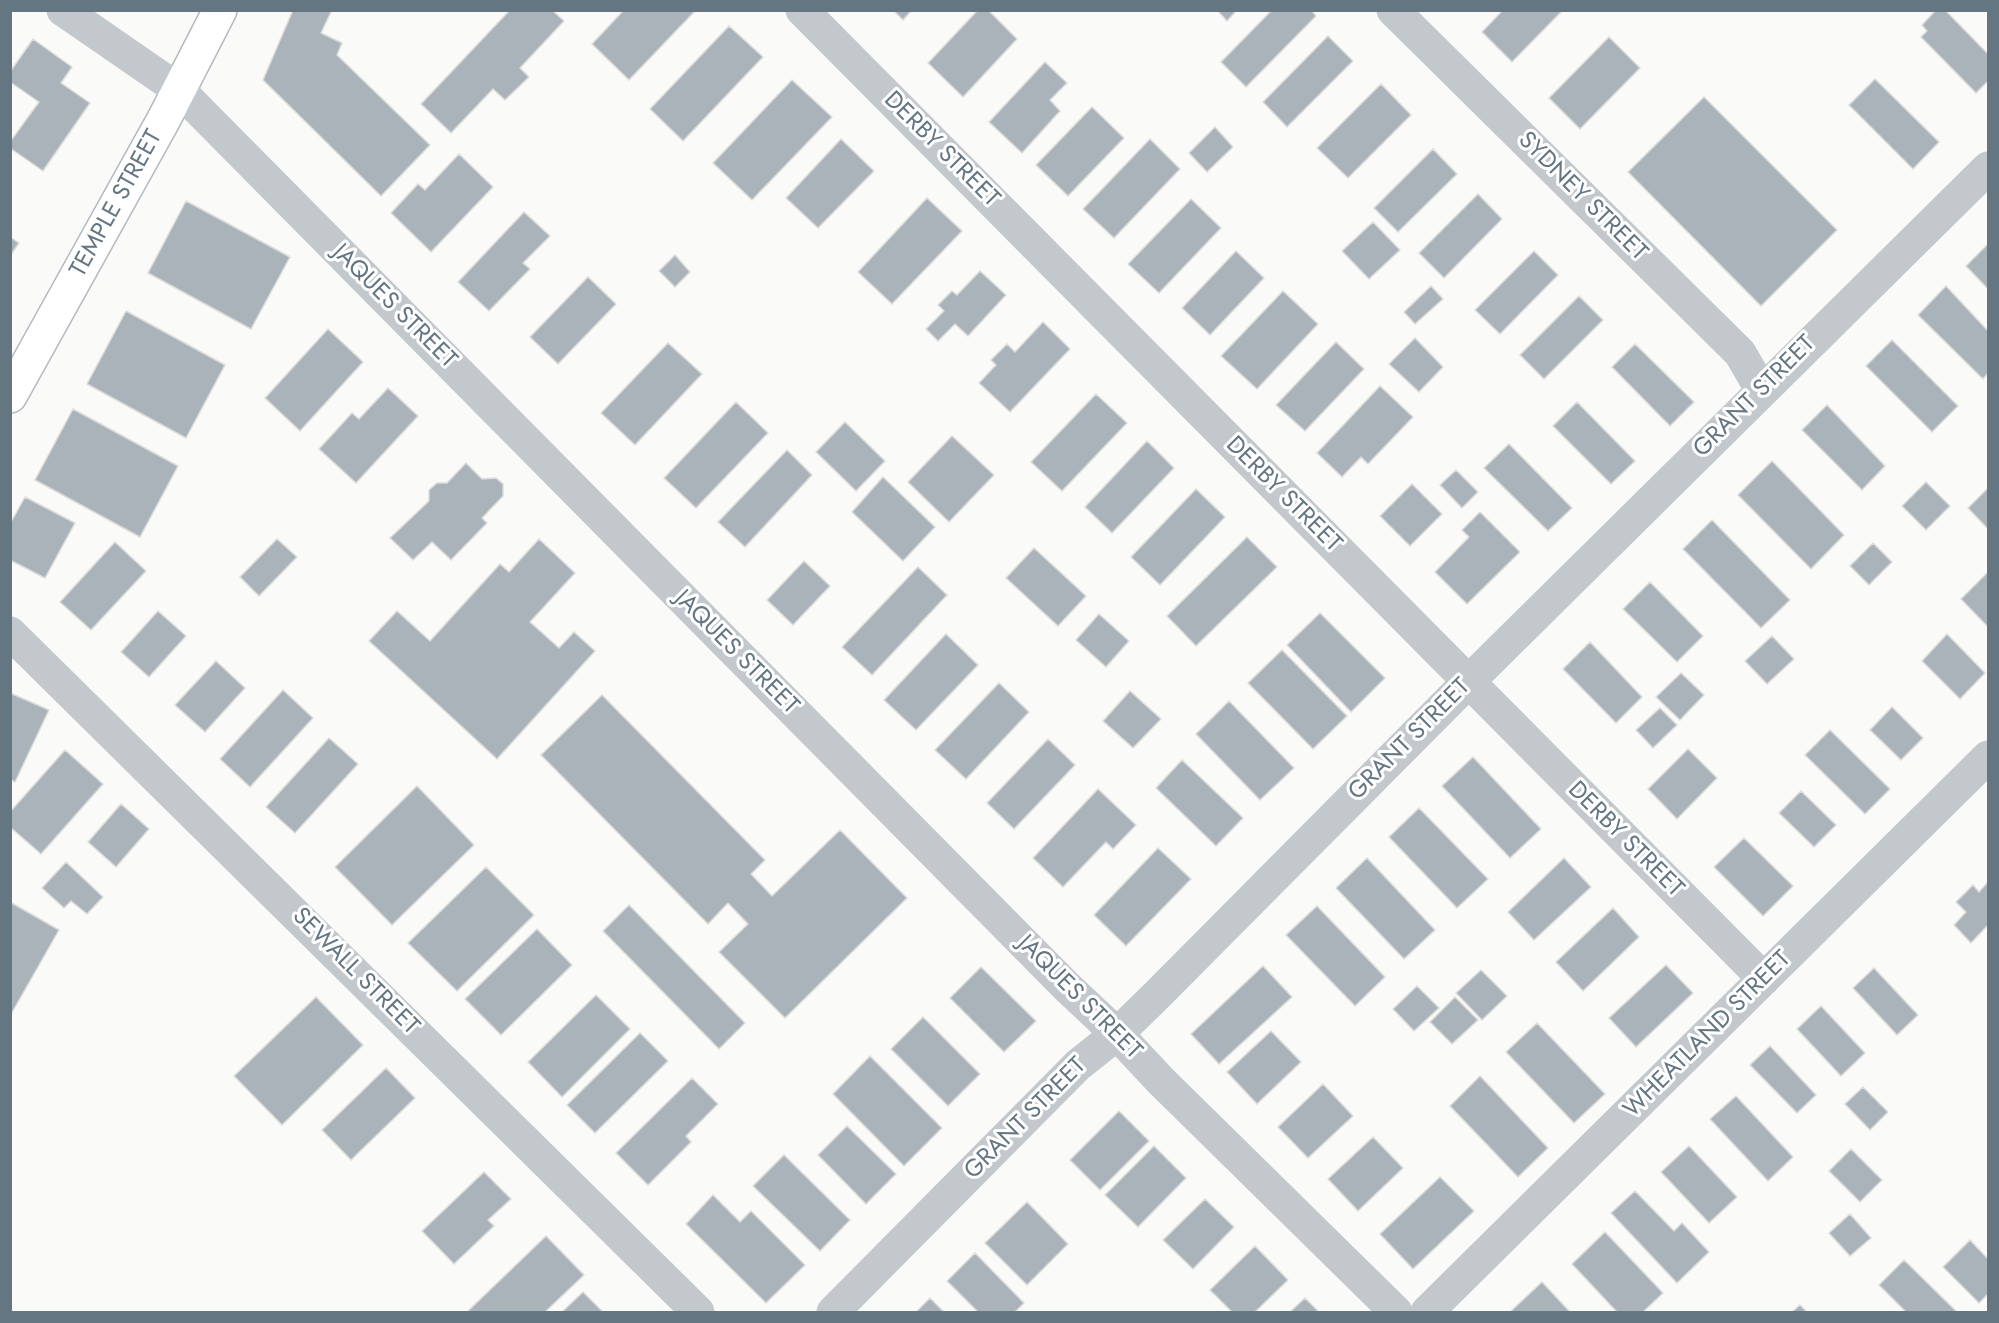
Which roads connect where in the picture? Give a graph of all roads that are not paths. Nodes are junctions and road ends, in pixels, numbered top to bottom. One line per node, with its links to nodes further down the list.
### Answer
1 (63, 10): 5 (street, JAQUES STREET)
2 (220, 10): 5 (street, TEMPLE STREET)
3 (802, 10): 10 (street, DERBY STREET)
4 (1408, 16): 7 (street, SYDNEY STREET)
5 (179, 90): 8 (street, TEMPLE STREET); 13 (street, JAQUES STREET)
6 (1989, 168): 7 (street, GRANT STREET)
7 (1762, 391): 10 (street, GRANT STREET)
8 (10, 396)
9 (10, 633): 14 (street, SEWALL STREET)
10 (1468, 682): 12 (street, DERBY STREET); 13 (street, GRANT STREET)
11 (1989, 757): 12 (street, WHEATLAND STREET)
12 (1764, 979): 17 (street, WHEATLAND STREET)
13 (1117, 1034): 15 (street, GRANT STREET); 16 (street, JAQUES STREET)
14 (698, 1312)
15 (833, 1312)
16 (1396, 1312)
17 (1427, 1312)

